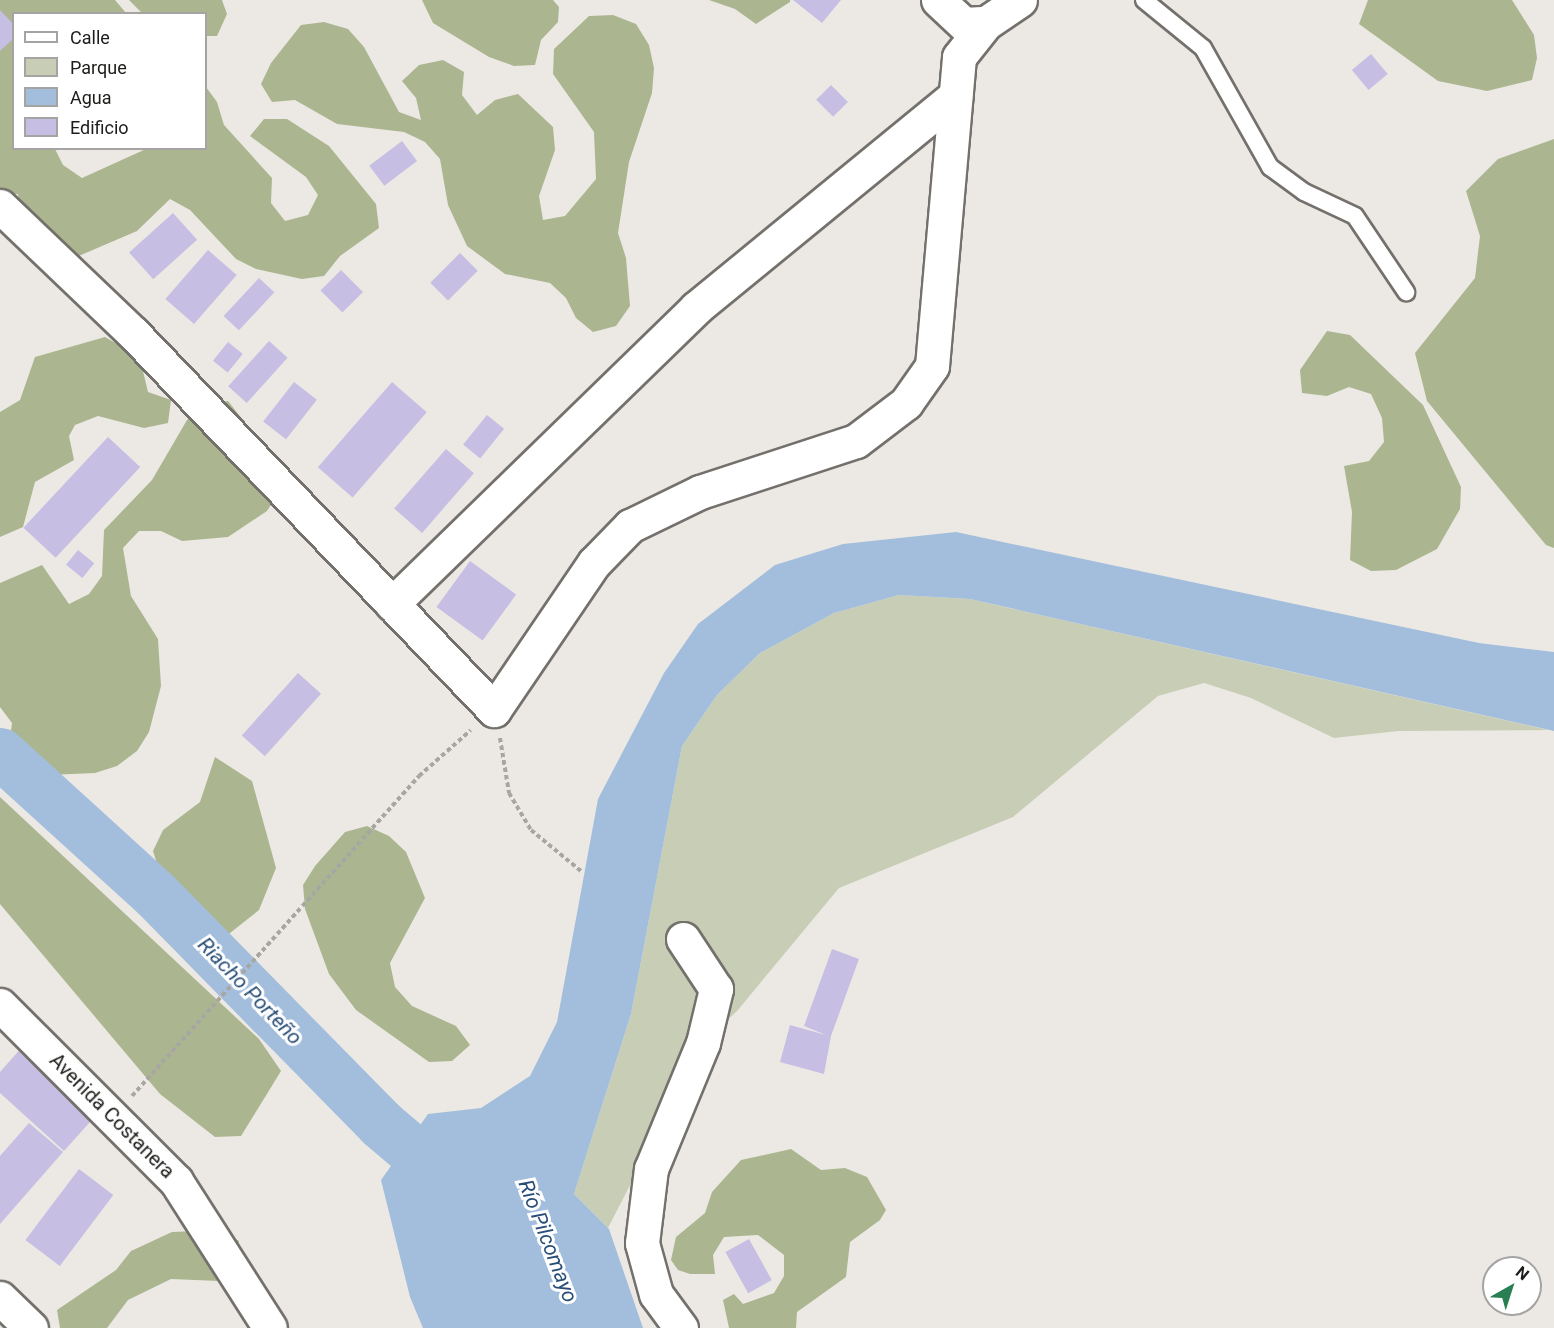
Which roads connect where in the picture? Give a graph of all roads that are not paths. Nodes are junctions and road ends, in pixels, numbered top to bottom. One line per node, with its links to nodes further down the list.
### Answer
1 (938, 0): 4 (street)
2 (1020, 0): 4 (street)
3 (1144, 0): 7 (lane)
4 (986, 23): 5 (street)
5 (955, 96): 8 (street); 8 (street)
6 (0, 206): 8 (street)
7 (1406, 292)
8 (392, 604)
9 (683, 939): 14 (street)
10 (0, 1005): 13 (street, Avenida Costanera)
11 (0, 1298): 12 (street)
12 (31, 1328)
13 (270, 1328)
14 (681, 1328)

